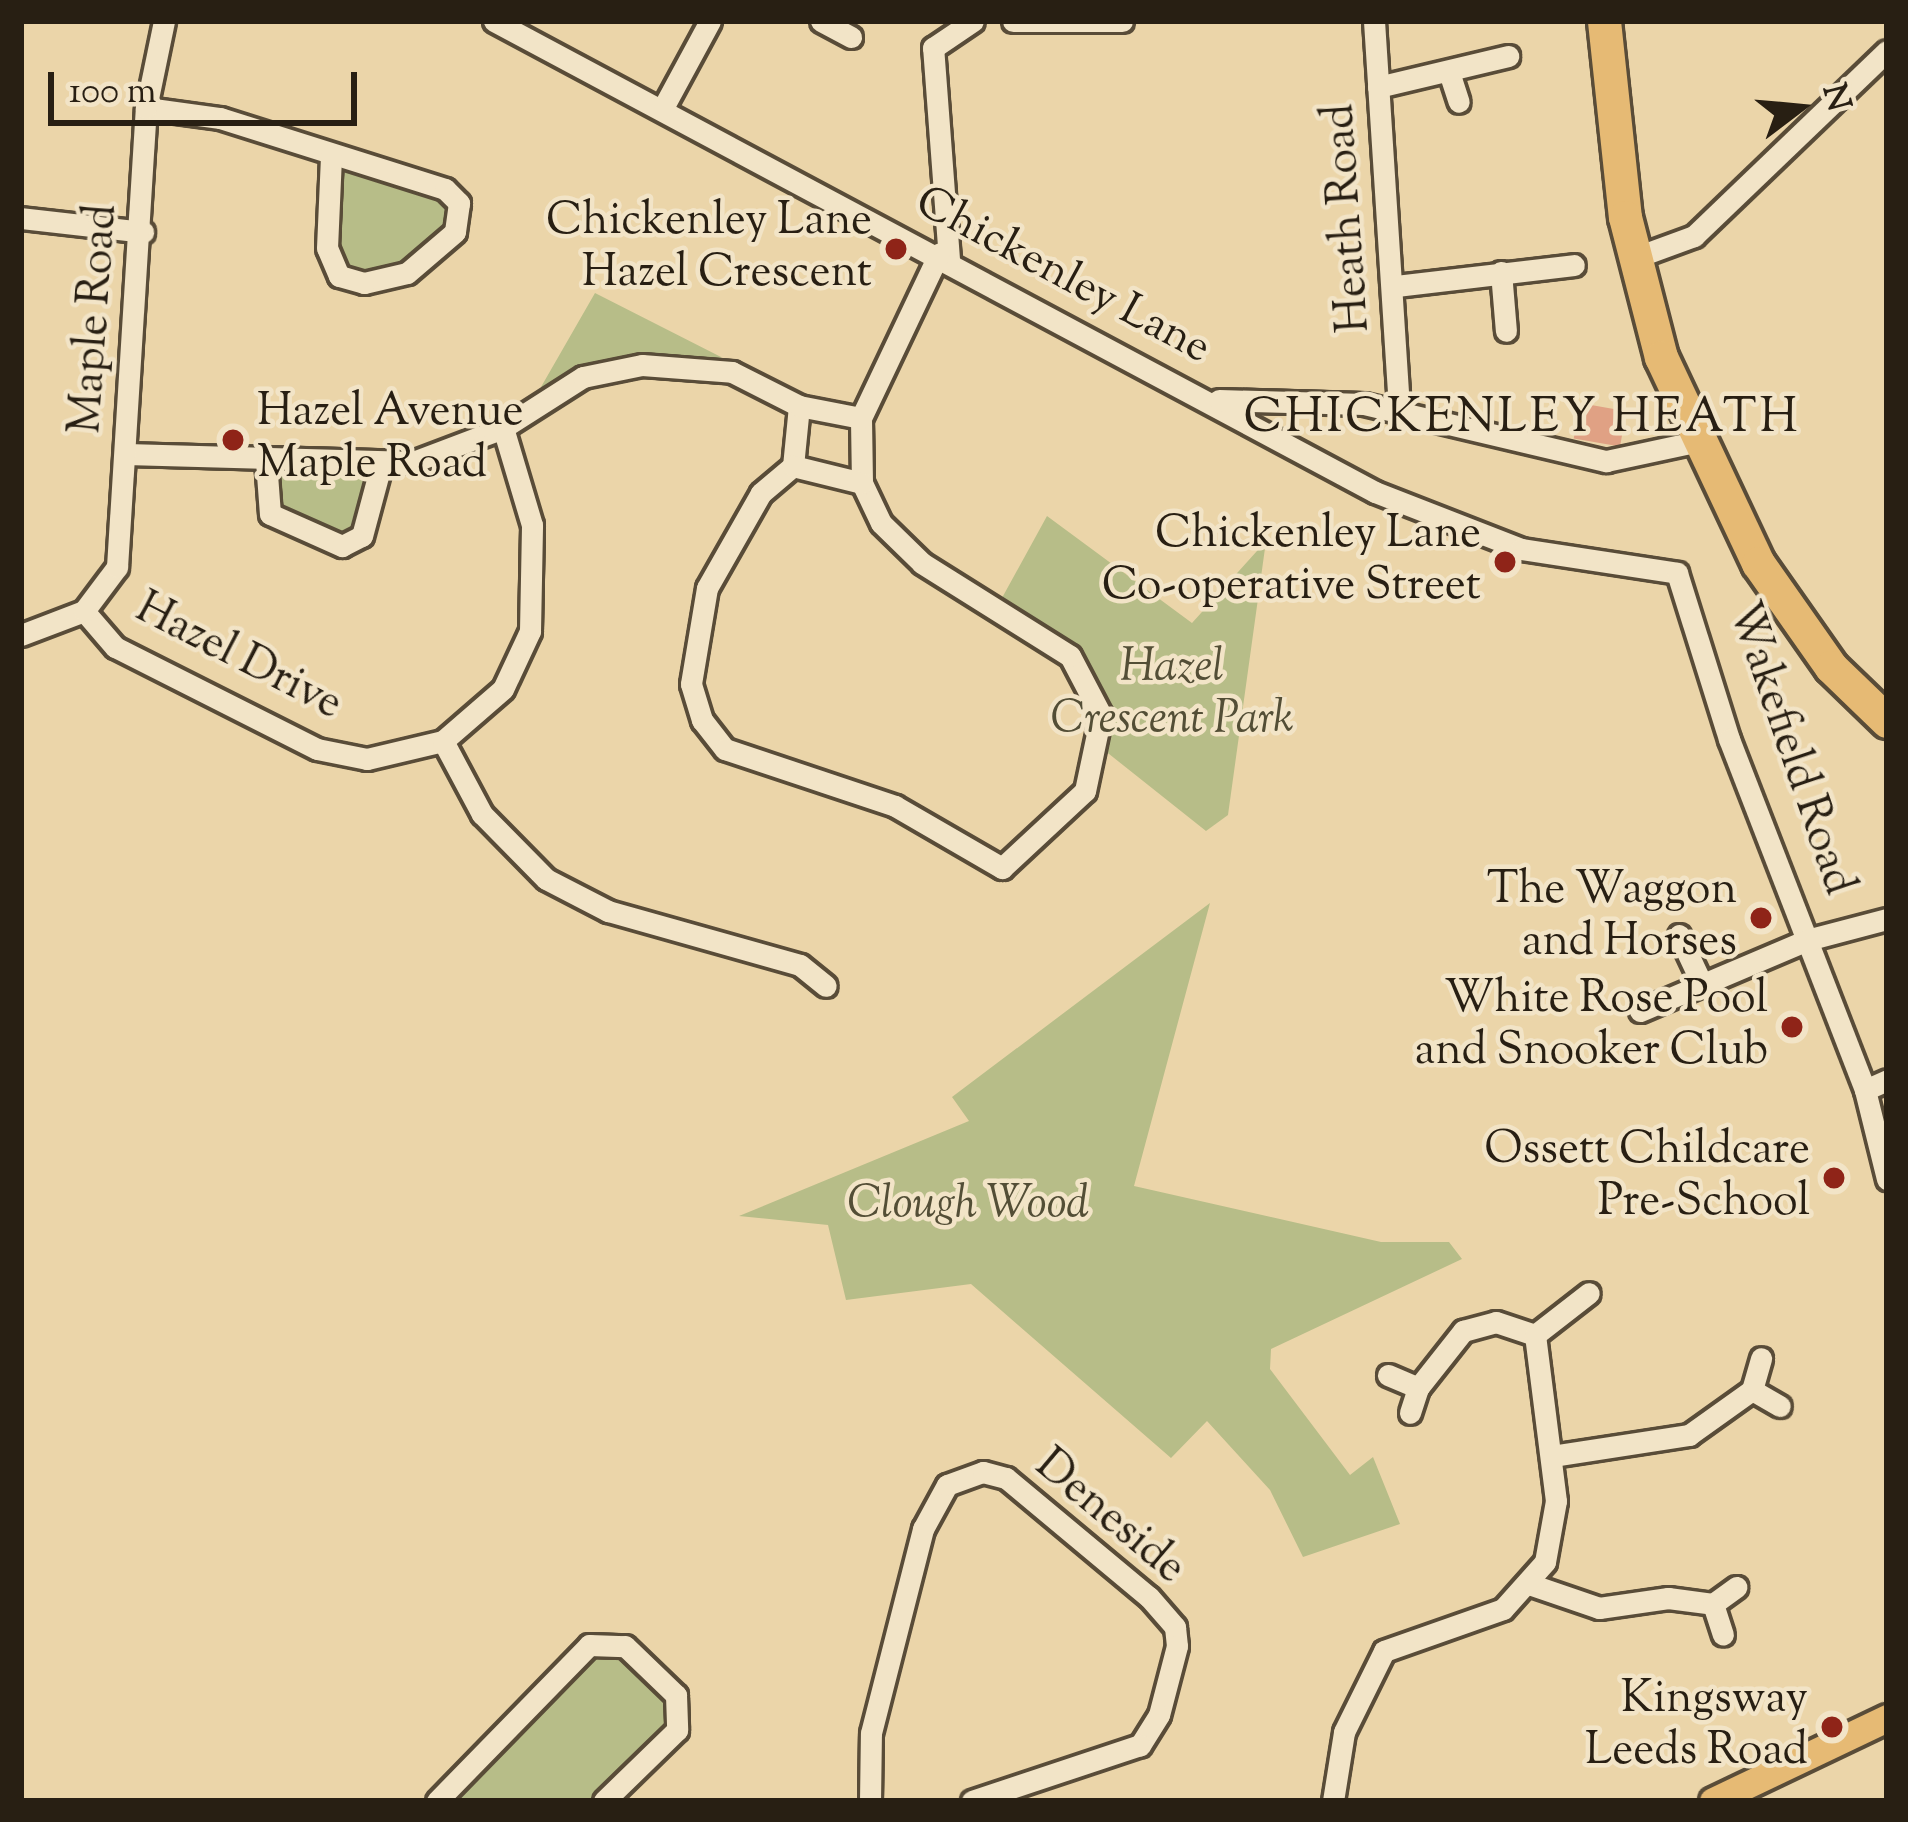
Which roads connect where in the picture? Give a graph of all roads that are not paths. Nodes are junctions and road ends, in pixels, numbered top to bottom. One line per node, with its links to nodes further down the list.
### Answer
1 (164, 21): 19 (street, Maple Road)
2 (494, 21): 12 (street, Chickenley Lane)
3 (552, 21): 12 (street)
4 (710, 21): 18 (street)
5 (821, 21): 11 (street)
6 (973, 21): 23 (street)
7 (1013, 21): 8 (street)
8 (1122, 21)
9 (1374, 21): 16 (street, Heath Road)
10 (1604, 21): 24 (highway)
11 (851, 37)
12 (539, 43): 18 (street, Chickenley Lane)
13 (1887, 51): 24 (street)
14 (1508, 56): 15 (street)
15 (1450, 75): 16 (street); 17 (street)
16 (1378, 87): 27 (street, Heath Road)
17 (1459, 102)
18 (664, 106): 23 (street, Chickenley Lane)
19 (146, 108): 20 (street); 22 (street, Maple Road)
20 (331, 155): 20 (street)
21 (21, 218): 22 (street)
22 (142, 232): 37 (street, Maple Road)
23 (944, 256): 29 (street, Chickenley Lane); 33 (street)
24 (1634, 258): 36 (highway)
25 (1574, 266): 26 (street)
26 (1501, 272): 27 (street); 28 (street)
27 (1396, 286): 32 (street, Heath Road)
28 (1506, 332)
29 (1204, 398): 30 (street); 35 (street, Chickenley Lane)
30 (1305, 403): 32 (street); 35 (street)
31 (799, 406): 33 (street); 34 (street); 40 (street)
32 (1400, 410): 36 (street)
33 (861, 418): 41 (street)
34 (503, 428): 39 (street); 46 (street, Hazel Drive)
35 (1287, 440): 42 (street, Chickenley Lane)
36 (1695, 442): 45 (highway)
37 (127, 454): 38 (street); 43 (street, Maple Road)
38 (266, 460): 39 (street); 39 (street)
39 (381, 465)
40 (793, 466): 41 (street); 41 (street)
41 (862, 483)
42 (1677, 573): 49 (street, Wakefield Road)
43 (84, 611): 44 (street); 46 (street, Hazel Drive)
44 (21, 634)
45 (1887, 721)
46 (443, 741): 51 (street)
47 (1887, 919): 49 (street)
48 (1678, 935): 50 (street)
49 (1808, 940): 50 (street); 54 (street, Wakefield Road)
50 (1702, 984): 52 (street)
51 (826, 986)
52 (1640, 1011)
53 (1887, 1079): 54 (street)
54 (1865, 1090): 55 (street, Wakefield Road)
55 (1887, 1179)
56 (1589, 1293): 57 (street)
57 (1535, 1335): 60 (street); 64 (street)
58 (1761, 1358): 61 (street)
59 (1388, 1375): 60 (street)
60 (1418, 1388): 63 (street)
61 (1752, 1390): 62 (street); 64 (street)
62 (1780, 1406)
63 (1410, 1413)
64 (1552, 1456): 65 (street)
65 (1532, 1585): 67 (street); 76 (street)
66 (1736, 1587): 67 (street)
67 (1713, 1604): 68 (street)
68 (1723, 1634)
69 (1887, 1718): 71 (main road)
70 (1887, 1738): 71 (main road)
71 (1726, 1797)
72 (437, 1801): 73 (street)
73 (604, 1801)
74 (869, 1801): 75 (street, Deneside)
75 (972, 1801)
76 (1333, 1801)

